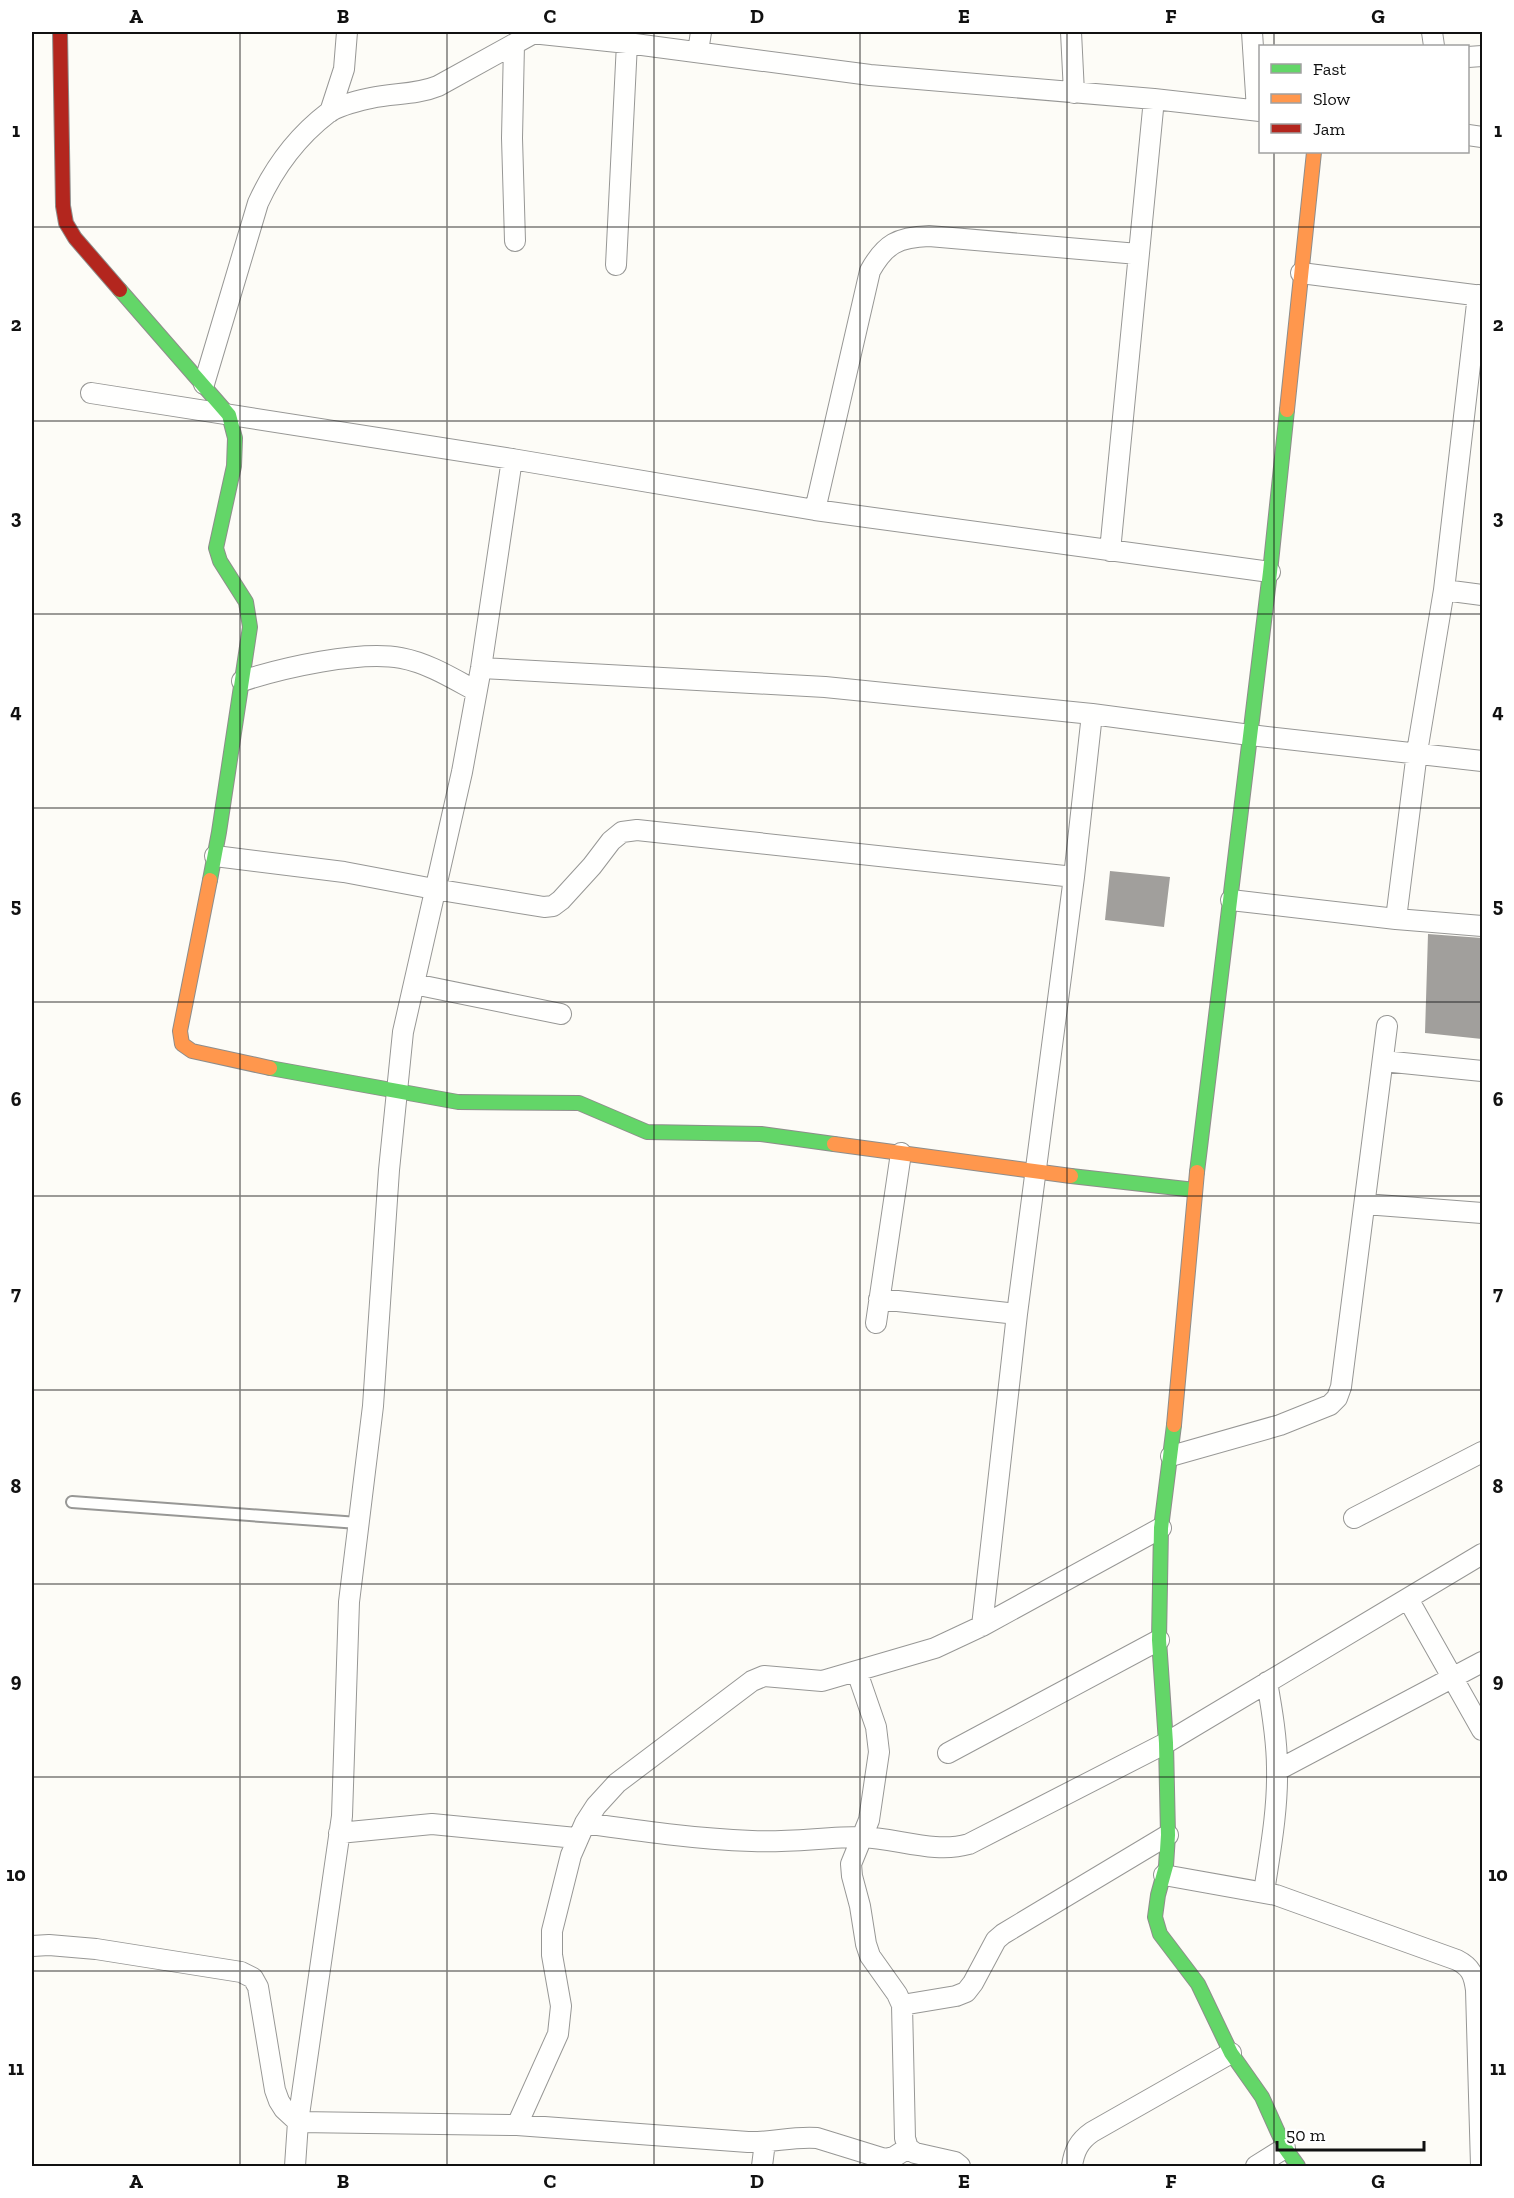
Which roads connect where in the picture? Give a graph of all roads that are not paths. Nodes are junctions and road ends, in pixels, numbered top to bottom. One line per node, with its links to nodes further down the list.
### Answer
1 (60, 32): 19 (street)
2 (347, 32): 12 (street)
3 (701, 32): 8 (street)
4 (1071, 32): 9 (street)
5 (1252, 32): 11 (street)
6 (523, 36): 7 (street); 12 (street); 14 (street)
7 (620, 38): 8 (street); 16 (street)
8 (698, 52): 9 (street)
9 (1074, 93): 10 (street)
10 (1154, 99): 11 (street); 15 (street)
11 (1259, 110)
12 (330, 112): 19 (street)
13 (1314, 153): 17 (street)
14 (515, 241)
15 (1138, 254): 23 (street); 24 (street)
16 (616, 265)
17 (1300, 273): 18 (street); 25 (street)
18 (1480, 295): 26 (street)
19 (204, 384): 21 (street)
20 (91, 393): 21 (street)
21 (229, 415): 22 (street); 29 (street)
22 (512, 459): 23 (street); 28 (street)
23 (815, 510): 24 (street)
24 (1110, 551): 25 (street)
25 (1269, 572): 32 (street)
26 (1444, 590): 27 (street); 33 (street)
27 (1482, 595)
28 (481, 668): 30 (street); 31 (street)
29 (242, 681): 30 (street); 35 (street)
30 (477, 691): 37 (street)
31 (1092, 714): 32 (street); 36 (street)
32 (1250, 735): 33 (street); 38 (street)
33 (1417, 752): 34 (street); 39 (street)
34 (1482, 760)
35 (215, 856): 37 (street); 46 (street)
36 (1074, 878): 37 (street); 48 (street)
37 (434, 890): 41 (street)
38 (1231, 900): 39 (street); 49 (street)
39 (1396, 919): 40 (street)
40 (1482, 926)
41 (414, 984): 42 (street); 46 (street)
42 (561, 1014)
43 (1387, 1026): 44 (street)
44 (1383, 1061): 45 (street); 50 (street)
45 (1482, 1071)
46 (398, 1091): 47 (street); 59 (street)
47 (901, 1154): 48 (street); 52 (street)
48 (1035, 1172): 49 (street); 53 (street)
49 (1195, 1190): 56 (street)
50 (1365, 1204): 51 (street); 56 (street)
51 (1482, 1212)
52 (879, 1299): 53 (street); 54 (street)
53 (1017, 1314): 63 (street)
54 (876, 1323)
55 (1482, 1452): 58 (street)
56 (1171, 1456): 60 (street)
57 (72, 1502): 59 (lane)
58 (1354, 1518)
59 (358, 1523): 74 (street)
60 (1161, 1528): 63 (street); 64 (street)
61 (1482, 1554): 62 (street)
62 (1408, 1599): 67 (street); 68 (street)
63 (982, 1626): 66 (street)
64 (1159, 1640): 70 (street); 71 (street)
65 (1482, 1662): 67 (street)
66 (856, 1672): 73 (street); 76 (street)
67 (1454, 1677): 69 (street); 72 (street)
68 (1267, 1682): 70 (street); 72 (street)
69 (1482, 1730)
70 (1166, 1743): 75 (street); 76 (street)
71 (948, 1753)
72 (1278, 1770): 78 (street)
73 (580, 1831): 74 (street); 76 (street); 84 (street)
74 (339, 1833): 83 (street)
75 (1168, 1835): 77 (street); 81 (street)
76 (862, 1838): 81 (street)
77 (1164, 1875): 78 (street); 82 (street)
78 (1264, 1892): 80 (street)
79 (32, 1946): 83 (street)
80 (1478, 1972): 94 (street)
81 (902, 2005): 86 (street)
82 (1231, 2053): 87 (street); 91 (street)
83 (298, 2121): 84 (street); 88 (street)
84 (517, 2125): 85 (street)
85 (765, 2142): 86 (street); 89 (street)
86 (908, 2148): 90 (street)
87 (1284, 2148): 92 (street); 93 (street)
88 (295, 2166)
89 (762, 2166)
90 (960, 2166)
91 (1072, 2166)
92 (1256, 2166)
93 (1298, 2166)
94 (1481, 2166)

